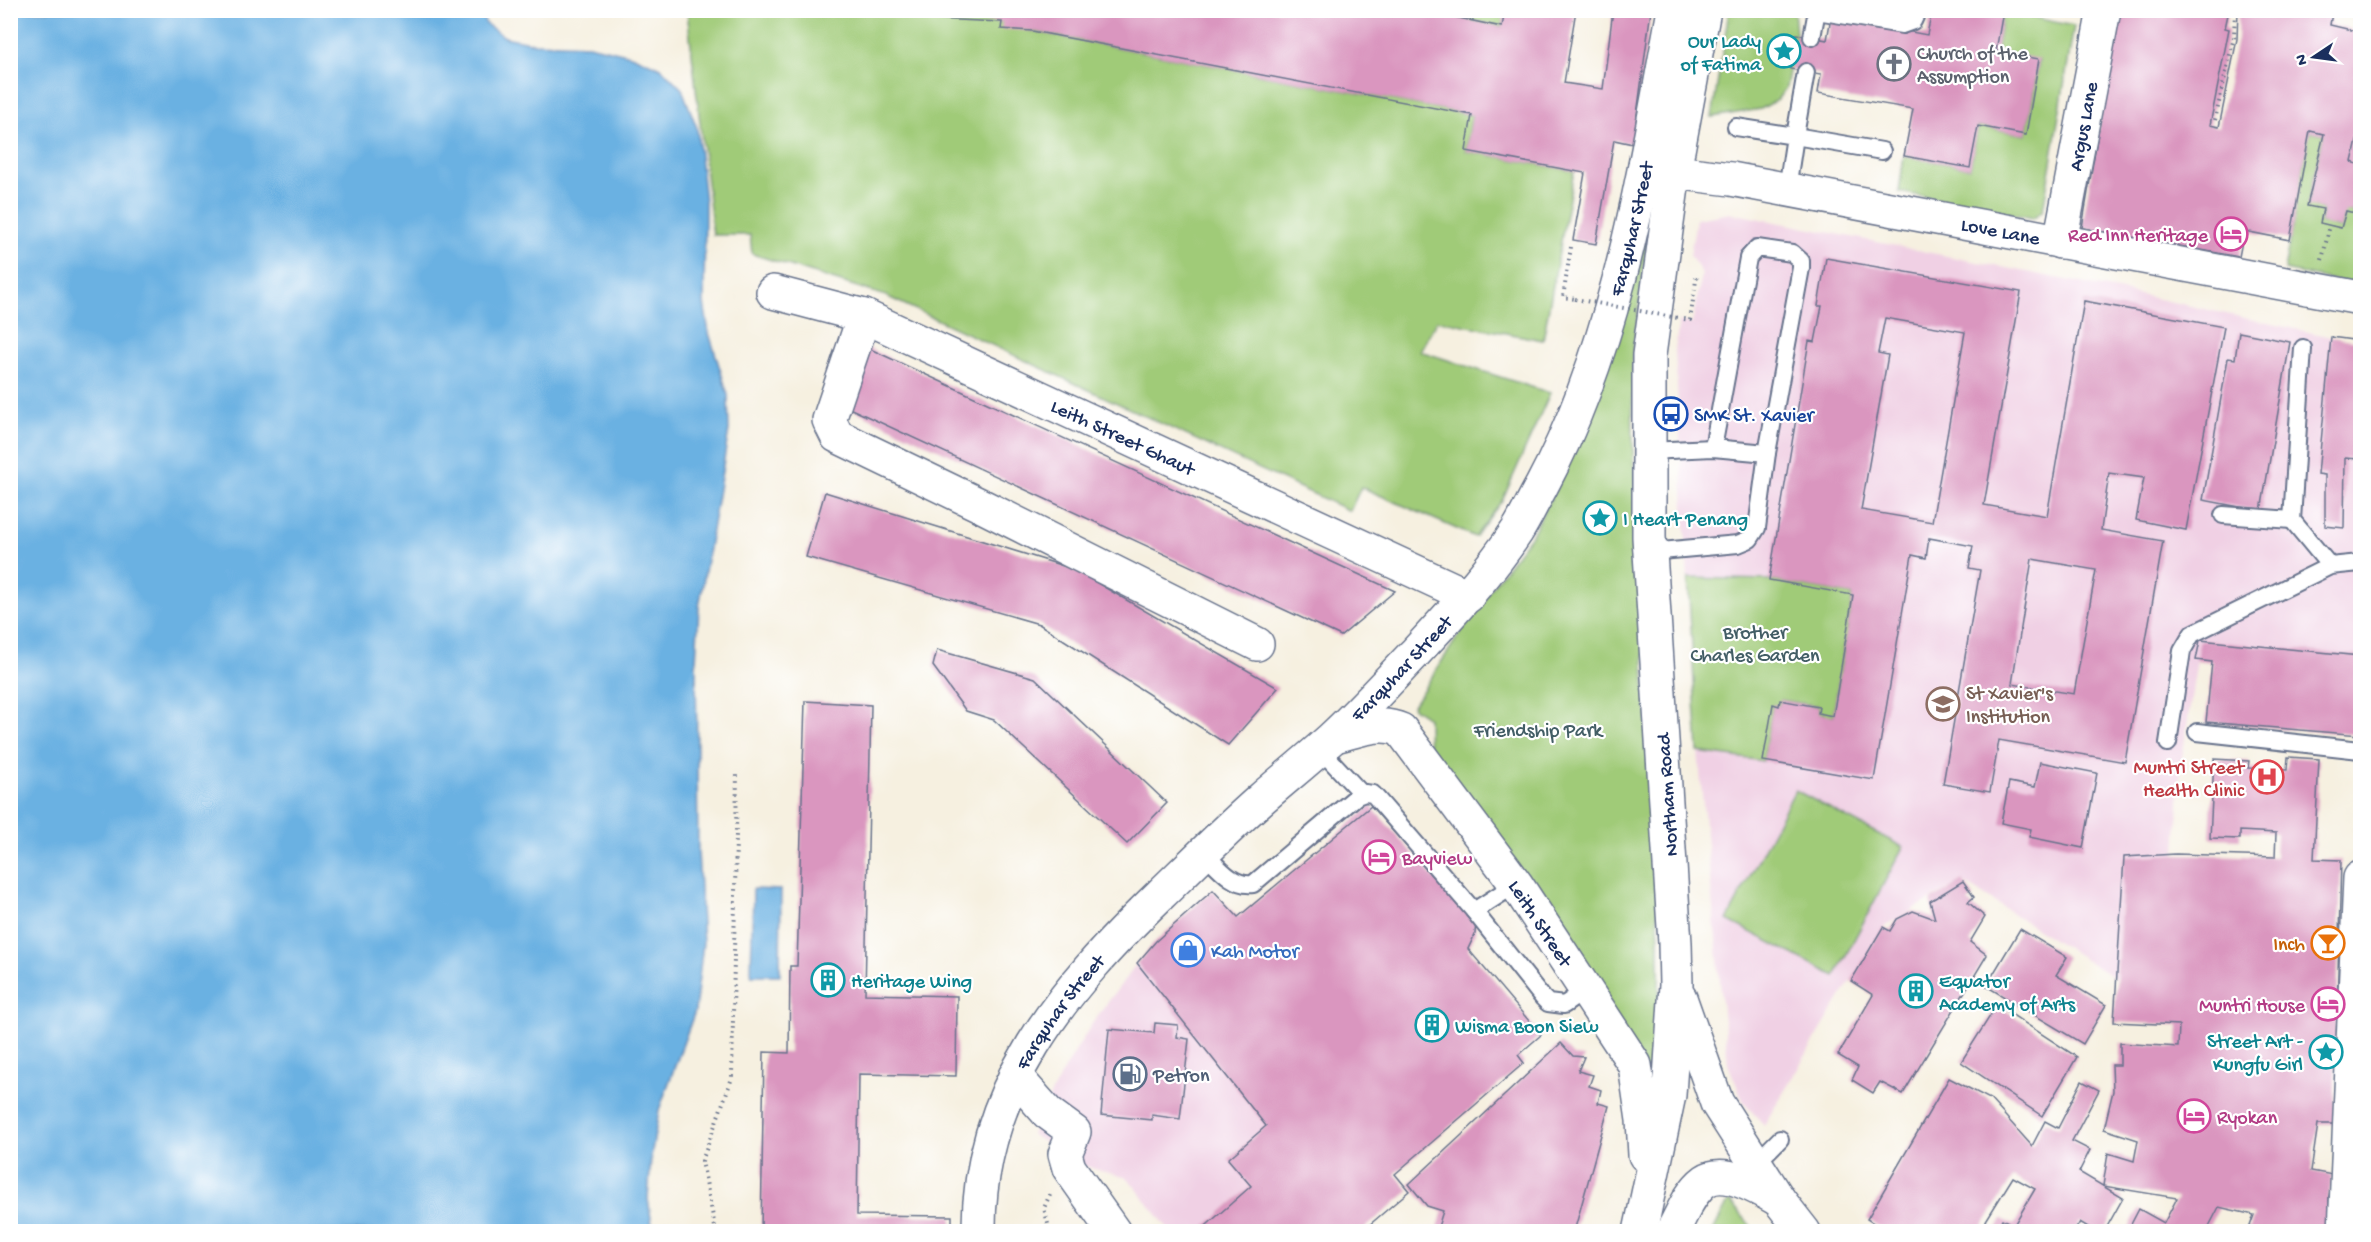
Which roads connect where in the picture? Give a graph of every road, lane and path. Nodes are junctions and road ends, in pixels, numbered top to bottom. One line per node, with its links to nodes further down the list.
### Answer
1 (1674, 10): 33 (street, Farquhar Street)
2 (1704, 10): 13 (street, Farquhar Street)
3 (1918, 10): 5 (lane)
4 (2235, 10): 9 (path)
5 (1817, 11): 7 (lane)
6 (2098, 12): 15 (street, Argus Lane)
7 (1812, 37)
8 (1806, 72): 11 (lane)
9 (2215, 120)
10 (1736, 127): 11 (lane)
11 (1795, 136): 12 (lane); 14 (lane)
12 (1882, 151)
13 (1674, 171): 14 (street, Love Lane); 24 (street, Farquhar Street)
14 (1787, 189): 15 (street, Love Lane)
15 (2061, 242): 19 (street, Love Lane)
16 (1571, 247): 21 (path, bridge)
17 (1697, 274): 22 (path)
18 (773, 292): 20 (street, Leith Street Ghaut)
19 (2361, 298)
20 (864, 316): 33 (street, Leith Street Ghaut); 34 (street)
21 (1678, 318)
22 (1690, 320)
23 (2303, 348): 29 (lane)
24 (1648, 355): 26 (street, Northam Road)
25 (1713, 448): 26 (lane); 27 (lane); 27 (lane)
26 (1648, 451): 30 (street, Northam Road)
27 (1767, 453): 30 (lane)
28 (2223, 514): 29 (lane)
29 (2292, 520): 32 (lane)
30 (1650, 552): 45 (street, Northam Road)
31 (2361, 563): 32 (lane)
32 (2330, 566): 37 (lane)
33 (1468, 596): 36 (street, Farquhar Street)
34 (1257, 644)
35 (2198, 732): 38 (lane)
36 (1327, 742): 40 (lane); 41 (street, Farquhar Street); 43 (street, Leith Street)
37 (2168, 743)
38 (2361, 750)
39 (737, 772): 52 (path)
40 (1362, 793): 41 (lane); 44 (lane)
41 (1203, 852): 47 (street, Farquhar Street)
42 (2361, 878): 57 (street)
43 (1516, 884): 44 (lane); 46 (street, Leith Street)
44 (1474, 912): 46 (lane)
45 (1676, 985): 49 (street); 51 (street, Northam Road)
46 (1587, 989): 51 (street, Leith Street)
47 (1015, 1076): 53 (street, Farquhar Street); 54 (street)
48 (1780, 1139): 49 (lane)
49 (1756, 1163): 50 (street)
50 (1779, 1200): 55 (street); 56 (street)
51 (1643, 1216)
52 (716, 1232)
53 (979, 1232)
54 (1114, 1232)
55 (1672, 1232)
56 (1804, 1232)
57 (2345, 1232)

